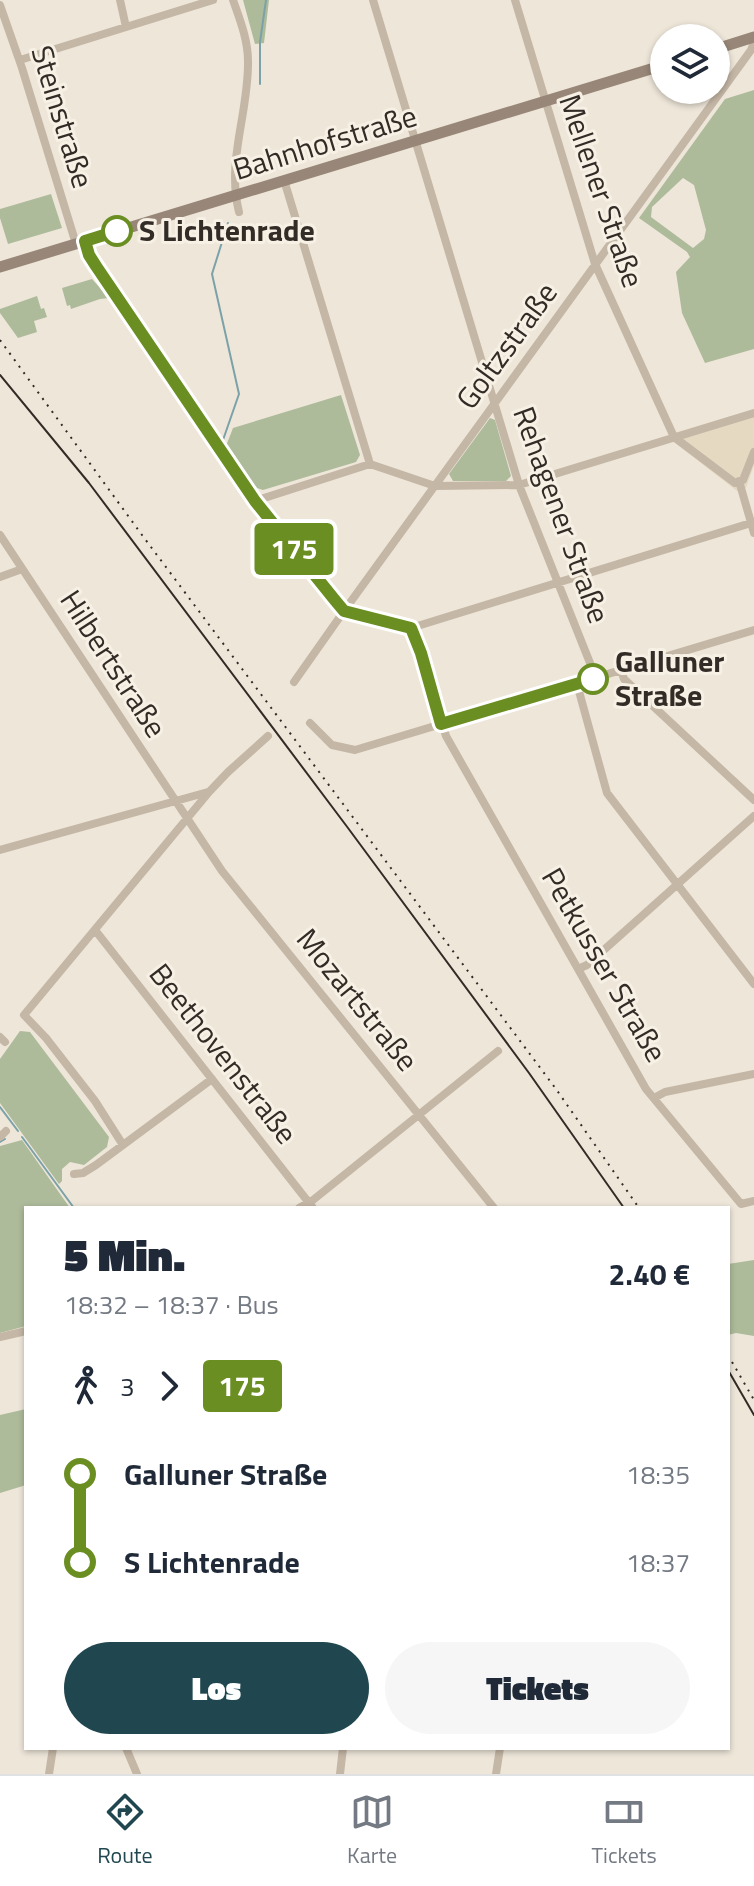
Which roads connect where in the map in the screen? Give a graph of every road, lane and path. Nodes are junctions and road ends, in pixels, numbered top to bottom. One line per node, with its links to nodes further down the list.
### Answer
1 (120, 0): 7 (street)
2 (213, 0): 7 (street)
3 (233, 0): 15 (street)
4 (373, 0): 13 (street, Rehagener Straße)
5 (515, 0): 12 (street, Mellener Straße)
6 (0, 5): 10 (street, Steinstraße)
7 (126, 27): 10 (street)
8 (753, 37): 9 (street); 18 (street, Goltzstraße)
9 (730, 44)
10 (20, 60): 17 (street, Steinstraße)
11 (650, 69): 12 (street, Bahnhofstraße)
12 (545, 101): 13 (street, Bahnhofstraße); 18 (street, Mellener Straße)
13 (415, 140): 14 (street, Bahnhofstraße); 20 (street, Rehagener Straße)
14 (284, 180): 15 (street, Bahnhofstraße); 24 (street)
15 (236, 195): 16 (street); 17 (street, Bahnhofstraße)
16 (239, 212)
17 (80, 242): 19 (street, Bahnhofstraße); 28 (street, Steinstraße)
18 (595, 264): 20 (street, Goltzstraße); 22 (street, Mellener Straße)
19 (0, 267)
20 (494, 404): 26 (street, Rehagener Straße); 27 (street, Goltzstraße)
21 (754, 413): 22 (street)
22 (674, 437): 25 (street); 26 (street)
23 (754, 452): 25 (street)
24 (370, 464): 27 (street); 28 (street)
25 (739, 481): 29 (street)
26 (519, 485): 27 (street); 34 (street, Rehagener Straße)
27 (435, 486): 35 (street, Goltzstraße)
28 (255, 501): 35 (street, Steinstraße)
29 (752, 522): 30 (street); 34 (street)
30 (754, 533)
31 (0, 535): 32 (street, Hilbertstraße)
32 (22, 569): 33 (street); 47 (street, Hilbertstraße)
33 (0, 577)
34 (558, 582): 36 (street); 39 (street, Rehagener Straße)
35 (344, 611): 36 (street); 40 (street, Goltzstraße)
36 (411, 628): 43 (street, Petkusser Straße)
37 (754, 630): 38 (street)
38 (621, 670): 39 (street); 46 (street)
39 (596, 678): 41 (street)
40 (294, 682)
41 (577, 684): 43 (street); 51 (street)
42 (310, 723): 43 (street)
43 (441, 724): 53 (street, Petkusser Straße)
44 (268, 736): 45 (street)
45 (209, 792): 47 (street); 49 (street)
46 (754, 800)
47 (174, 801): 49 (street, Hilbertstraße); 50 (street)
48 (754, 816): 51 (street)
49 (187, 819): 52 (street); 59 (street, Mozartstraße)
50 (0, 850)
51 (678, 884): 53 (street); 54 (street)
52 (95, 930): 57 (street, Beethovenstraße); 60 (street)
53 (578, 969): 58 (street, Petkusser Straße)
54 (754, 984)
55 (498, 1051): 59 (street)
56 (754, 1074): 58 (street)
57 (212, 1079): 60 (street); 63 (street, Beethovenstraße)
58 (654, 1098): 62 (street, Petkusser Straße)
59 (419, 1115): 63 (street); 64 (street, Mozartstraße)
60 (123, 1145): 61 (street)
61 (74, 1174)
62 (754, 1201)
63 (311, 1206)
64 (492, 1206)
65 (24, 1331): 66 (street)
66 (0, 1337)
67 (53, 1750): 71 (street)
68 (127, 1750): 72 (street)
69 (343, 1750): 73 (street)
70 (500, 1750): 74 (street)
71 (49, 1774)
72 (137, 1774)
73 (340, 1774)
74 (496, 1774)

